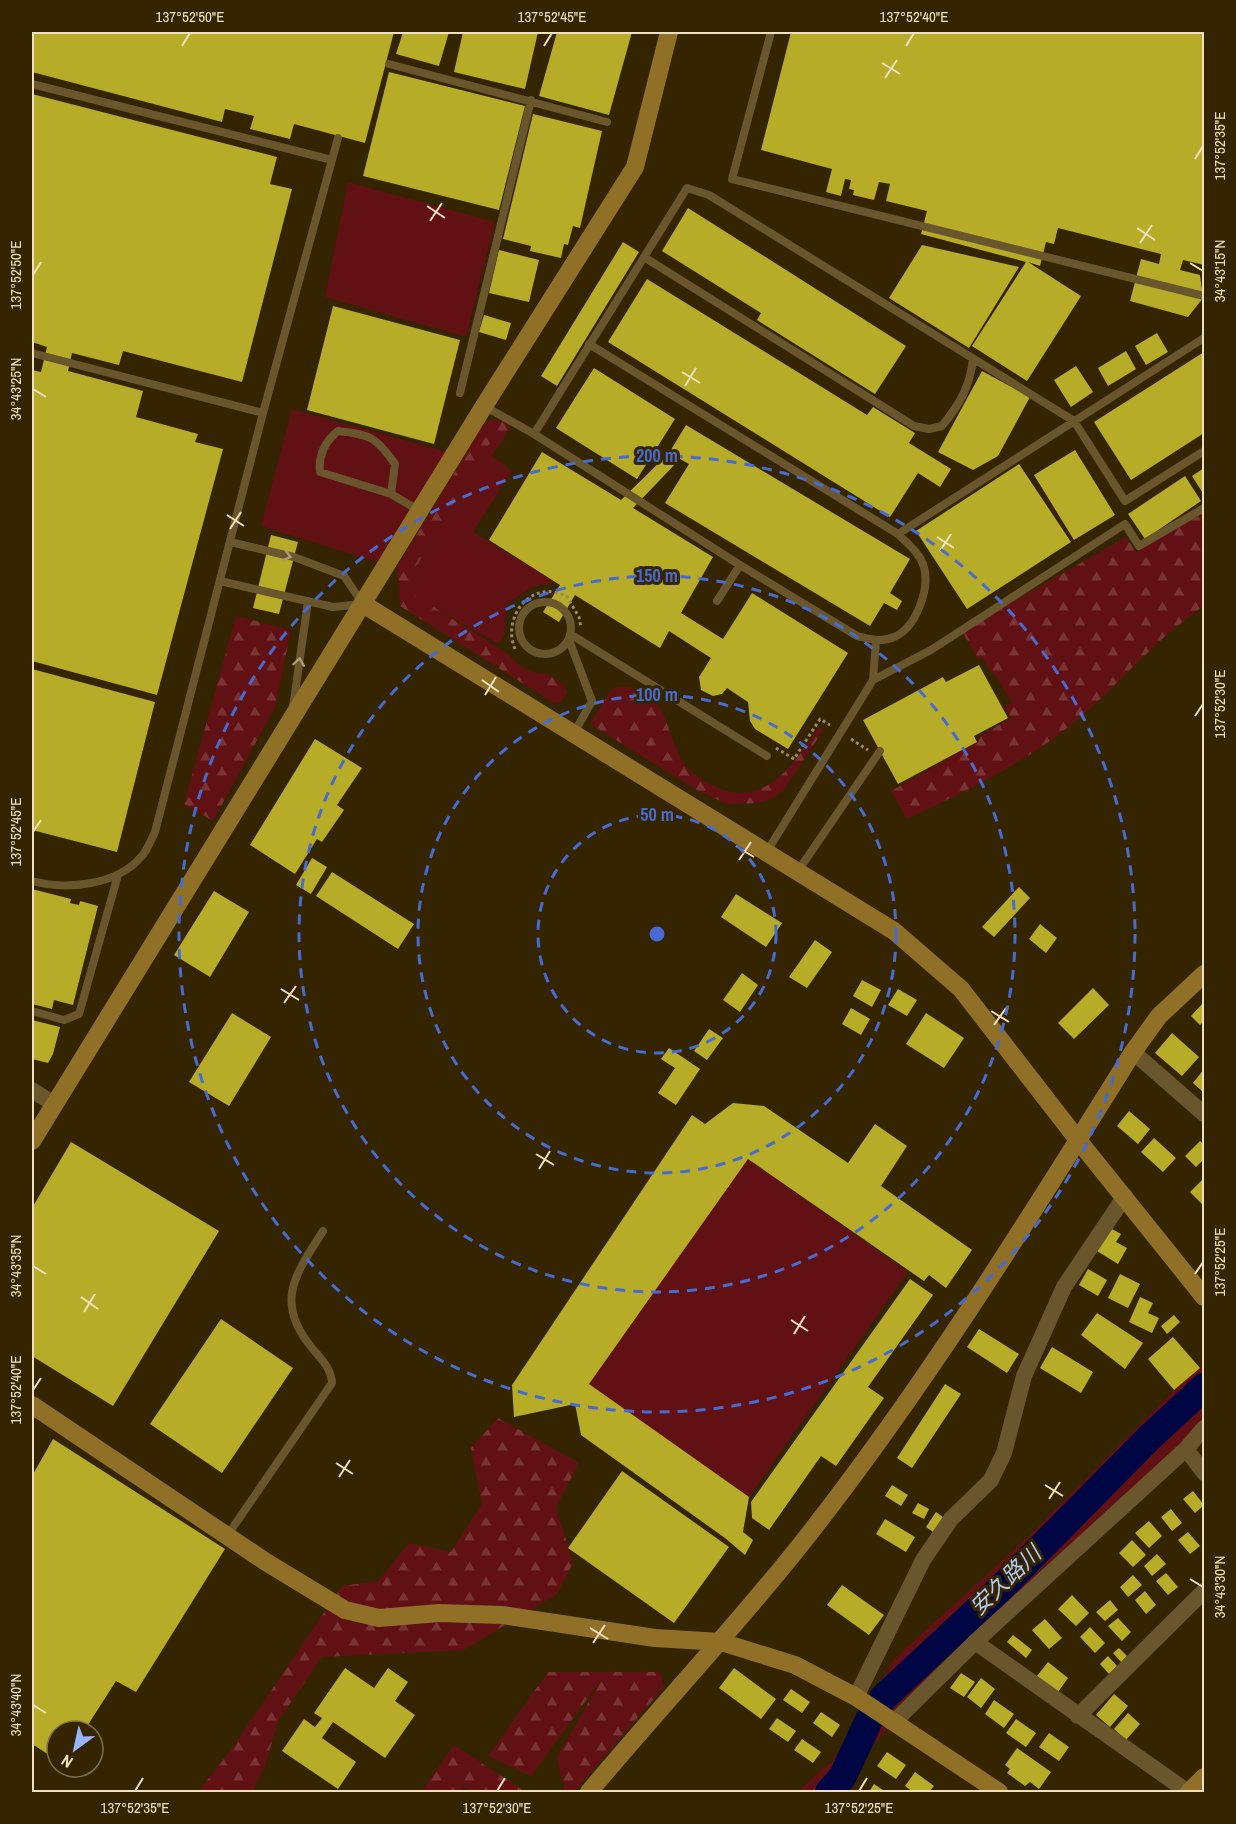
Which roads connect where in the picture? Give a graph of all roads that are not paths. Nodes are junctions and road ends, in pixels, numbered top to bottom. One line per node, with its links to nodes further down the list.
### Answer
1 (669, 32): 16 (street)
2 (771, 32): 10 (lane)
3 (389, 64): 5 (lane)
4 (32, 84): 8 (lane)
5 (531, 100): 6 (lane); 15 (lane)
6 (607, 122)
7 (338, 138): 8 (lane)
8 (332, 160): 17 (lane)
9 (644, 257): 12 (lane); 14 (lane); 14 (lane)
10 (1204, 296)
11 (1204, 338): 18 (lane)
12 (589, 344): 19 (lane); 24 (lane)
13 (32, 353): 17 (lane)
14 (973, 359): 18 (lane)
15 (460, 393)
16 (484, 406): 19 (lane); 23 (street)
17 (263, 413): 25 (lane)
18 (1074, 421): 20 (lane); 24 (lane)
19 (534, 434): 26 (lane)
20 (1204, 451)
21 (391, 494): 21 (lane); 23 (lane)
22 (1204, 508): 33 (lane)
23 (420, 512): 30 (street)
24 (898, 534): 32 (lane)
25 (230, 542): 27 (lane); 30 (lane, one-way to 30)
26 (740, 565): 29 (lane); 32 (lane)
27 (220, 581): 28 (lane); 40 (lane)
28 (308, 601): 30 (lane); 34 (lane, one-way to 28)
29 (717, 601)
30 (363, 604): 34 (street); 35 (street)
31 (569, 637): 31 (lane); 35 (lane); 37 (lane)
32 (876, 641): 33 (lane)
33 (873, 680): 38 (lane)
34 (292, 720): 46 (street)
35 (574, 734): 38 (street)
36 (879, 753): 39 (lane)
37 (767, 756)
38 (766, 853): 39 (street)
39 (798, 872): 48 (street)
40 (118, 875): 41 (lane); 43 (lane)
41 (32, 881)
42 (1204, 974): 44 (street)
43 (32, 1011)
44 (1133, 1052): 47 (street); 48 (street)
45 (32, 1090): 46 (street)
46 (54, 1104): 49 (street)
47 (1204, 1114)
48 (1078, 1140): 50 (street); 59 (street)
49 (32, 1141)
50 (1125, 1196): 52 (street); 61 (street)
51 (323, 1232): 57 (lane)
52 (1204, 1297)
53 (32, 1405): 57 (street)
54 (1204, 1428): 55 (street)
55 (1185, 1449): 56 (street); 60 (street)
56 (1204, 1473)
57 (228, 1536): 59 (street)
58 (1204, 1591): 62 (street)
59 (721, 1642): 61 (street); 65 (street)
60 (975, 1642): 62 (street); 63 (street)
61 (860, 1699): 63 (street)
62 (1078, 1716): 67 (street)
63 (891, 1718): 66 (street)
64 (1204, 1777): 67 (street)
65 (589, 1792)
66 (999, 1792)
67 (1188, 1792)

